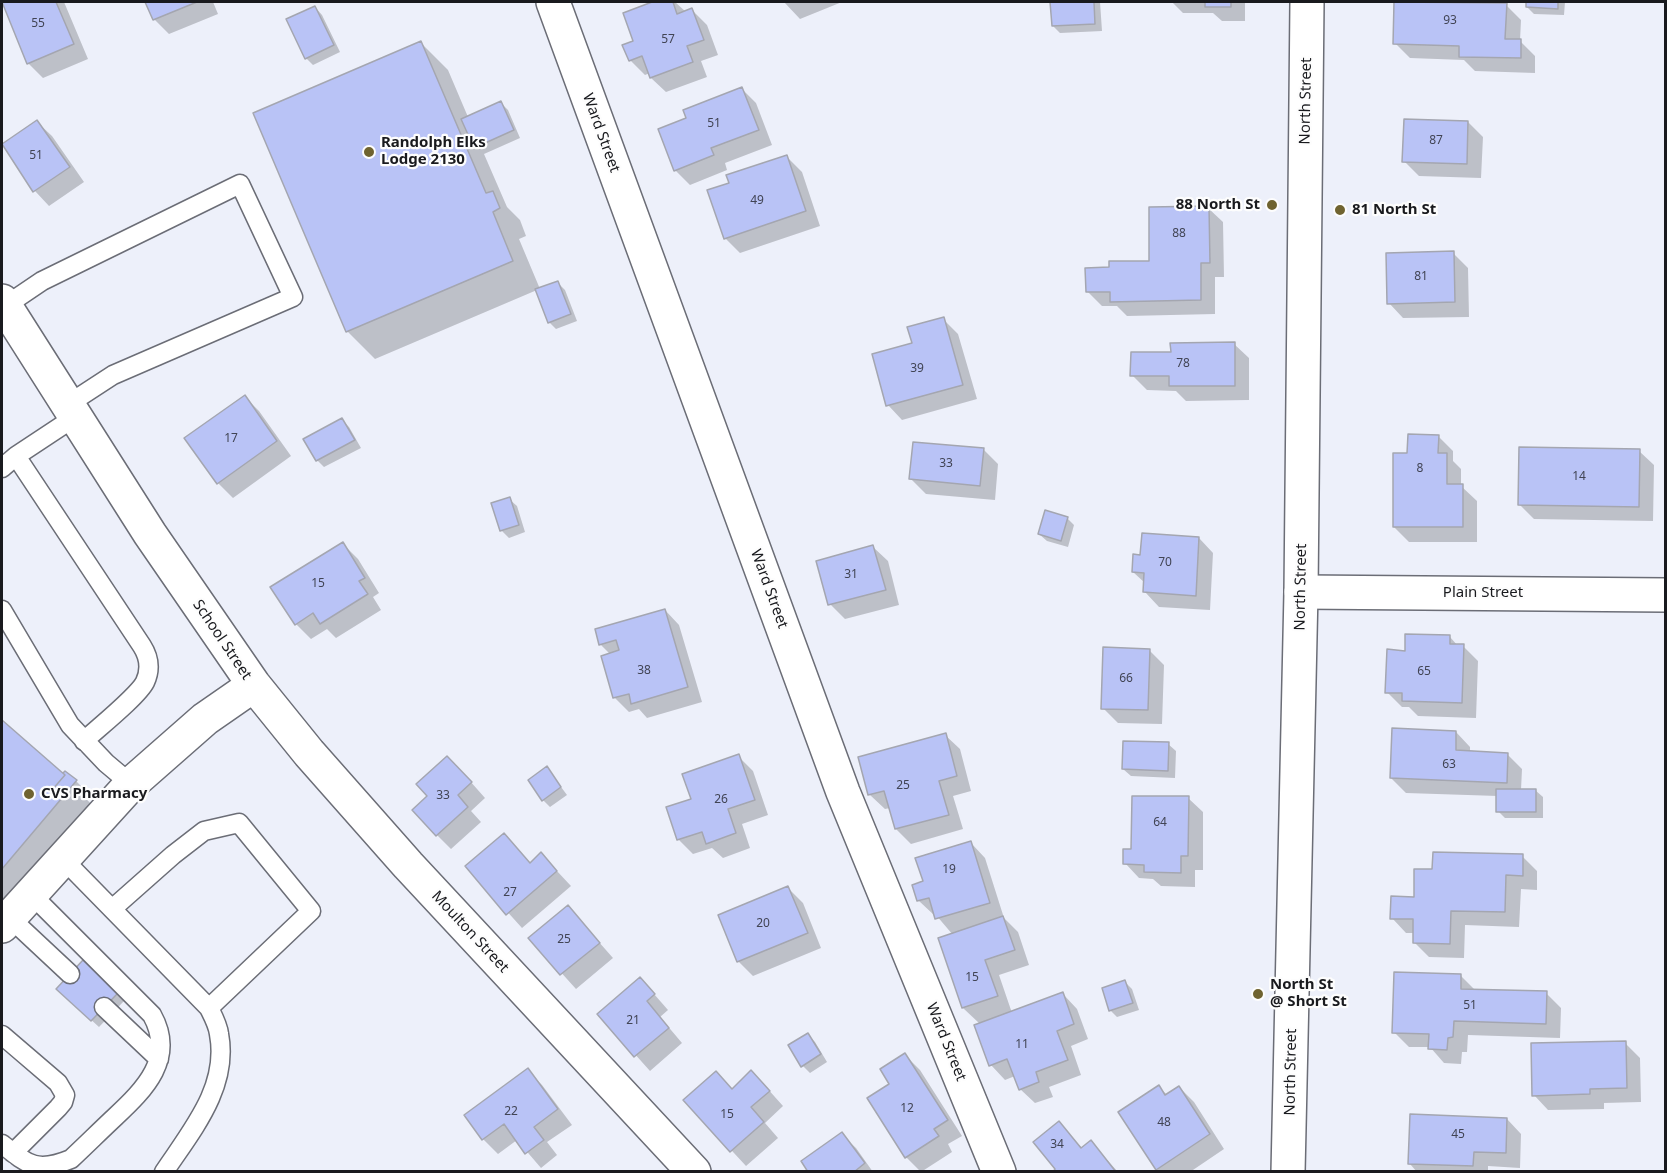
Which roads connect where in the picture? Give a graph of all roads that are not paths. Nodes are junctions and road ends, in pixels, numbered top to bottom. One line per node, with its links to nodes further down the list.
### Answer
1 (553, 2): 24 (street, Ward Street)
2 (1307, 2): 7 (street, North Street)
3 (3, 303): 4 (street, School Street); 4 (lane)
4 (71, 411): 5 (lane); 10 (street, School Street)
5 (16, 456): 6 (lane); 11 (lane)
6 (2, 468)
7 (1301, 592): 8 (street, Plain Street); 25 (street, North Street)
8 (1665, 595)
9 (2, 610): 11 (lane)
10 (254, 686): 12 (street, School Street); 23 (street, Moulton Street)
11 (84, 741): 12 (lane)
12 (131, 784): 13 (street, School Street)
13 (63, 859): 14 (lane); 15 (street, School Street)
14 (112, 909): 18 (lane); 18 (lane)
15 (14, 912): 16 (lane); 20 (lane)
16 (69, 974)
17 (104, 1008): 20 (lane)
18 (209, 1008): 22 (lane)
19 (2, 1035): 21 (lane)
20 (159, 1059): 21 (lane)
21 (7, 1148)
22 (164, 1172)
23 (694, 1172)
24 (999, 1172)
25 (1288, 1172)

